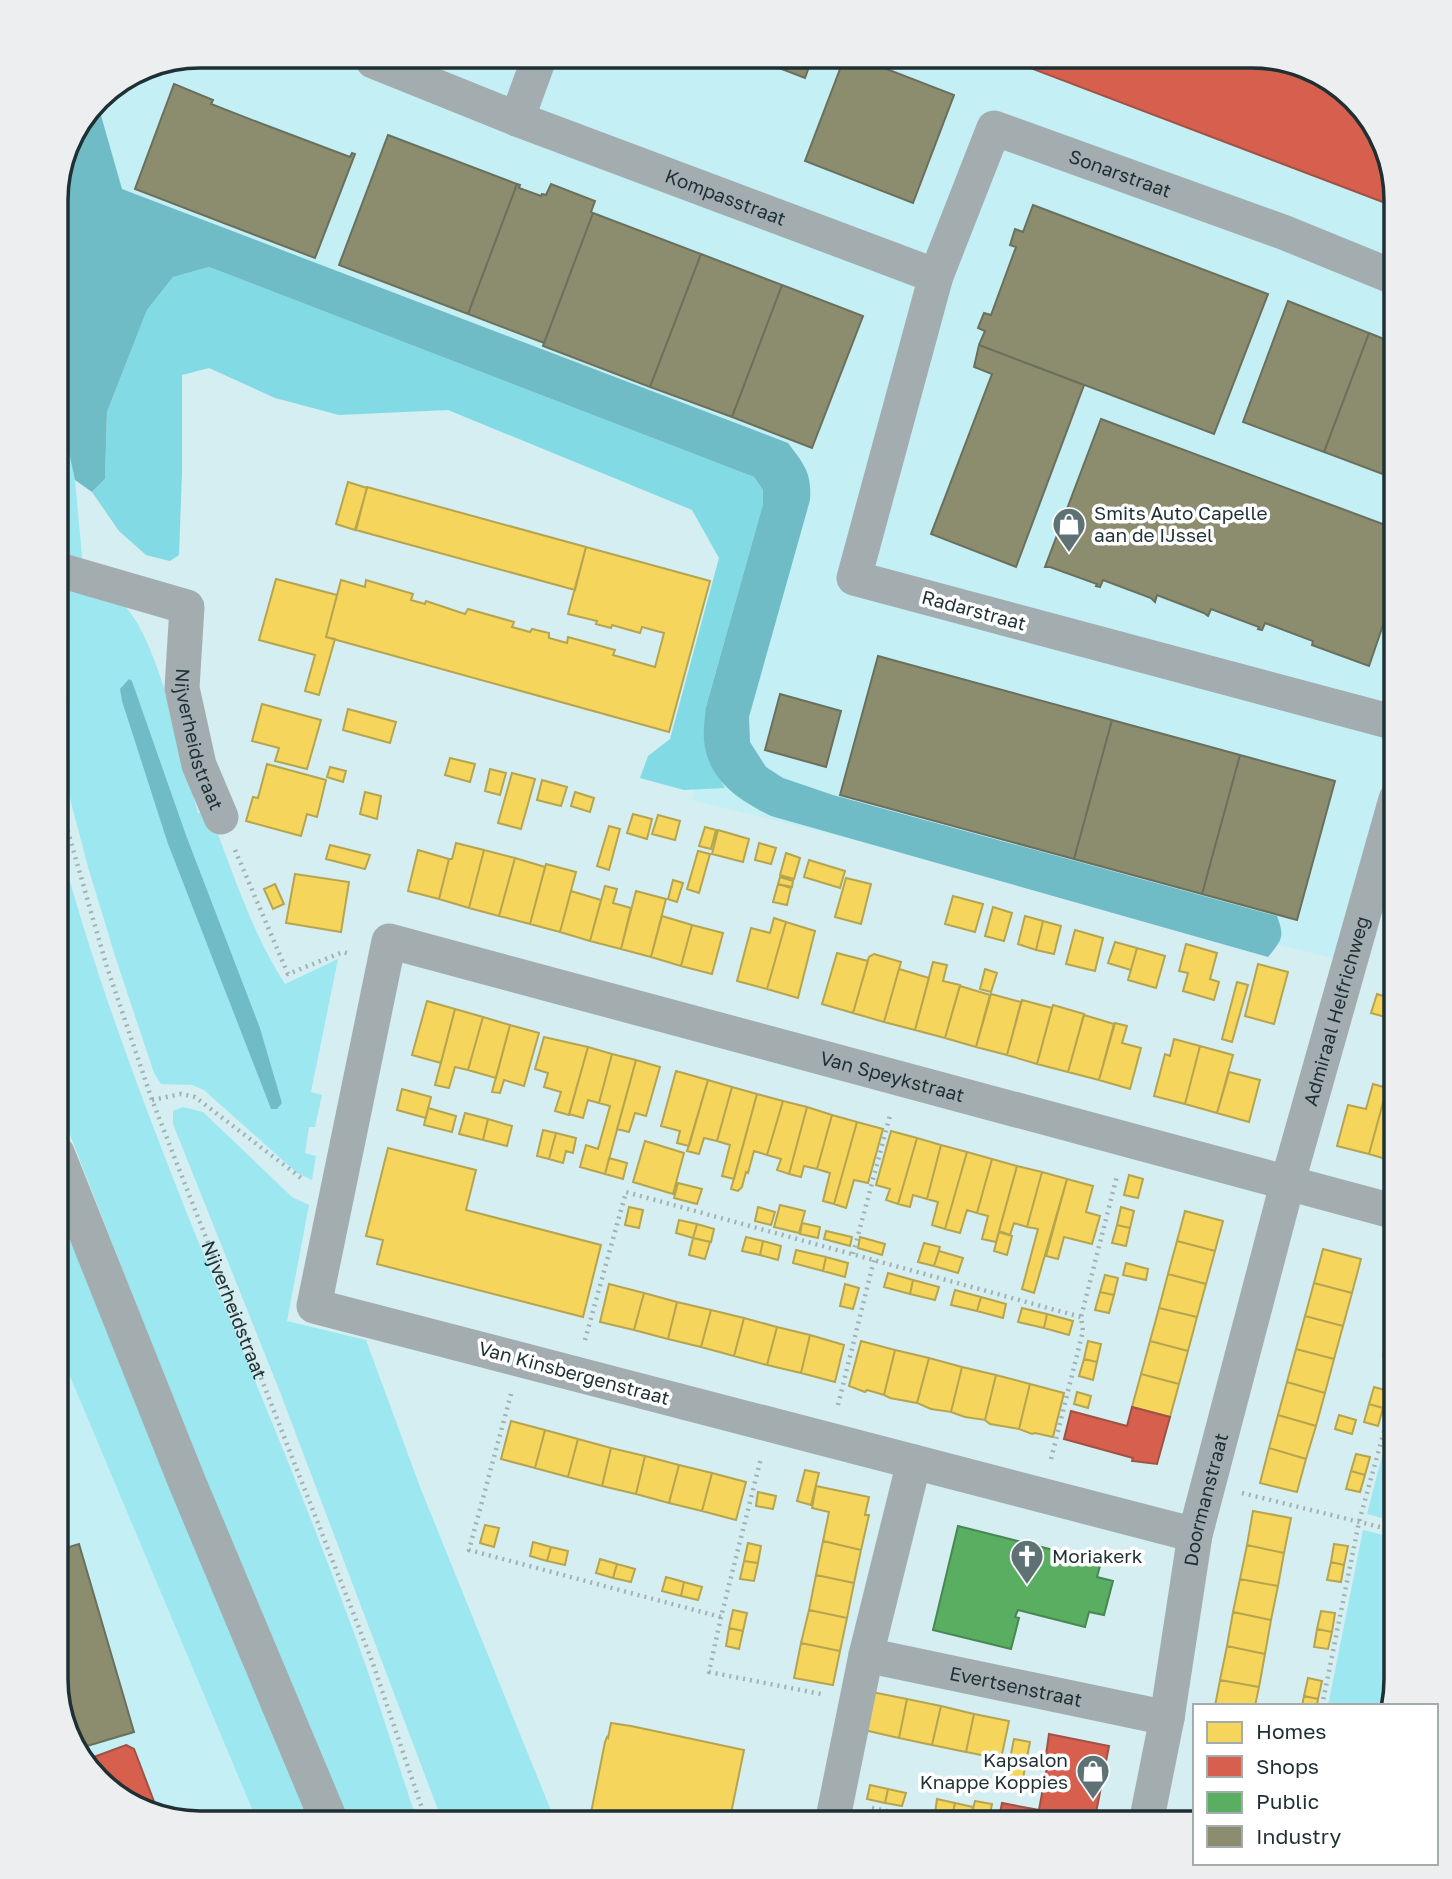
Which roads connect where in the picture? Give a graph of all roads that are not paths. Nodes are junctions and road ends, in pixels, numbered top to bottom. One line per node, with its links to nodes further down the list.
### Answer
1 (391, 68): 3 (street, Kompasstraat)
2 (536, 68): 3 (street)
3 (517, 119): 5 (street, Kompasstraat)
4 (1384, 273): 5 (street, Sonarstraat)
5 (936, 276): 7 (street, Radarstraat)
6 (69, 573): 8 (street, Nijverheidstraat)
7 (1384, 720)
8 (221, 817)
9 (1384, 841): 11 (street, Admiraal Helfrichweg)
10 (387, 952): 11 (street, Van Speykstraat); 14 (street, Van Kinsbergenstraat)
11 (1288, 1181): 13 (street, Van Speykstraat); 15 (street, Doormanstraat)
12 (68, 1185): 18 (street)
13 (1384, 1209)
14 (914, 1462): 15 (street, Van Kinsbergenstraat); 16 (street)
15 (1195, 1535): 17 (street, Doormanstraat)
16 (866, 1655): 17 (street, Evertsenstraat); 19 (street)
17 (1167, 1718): 20 (street, Doormanstraat)
18 (325, 1811)
19 (834, 1811)
20 (1148, 1811)

